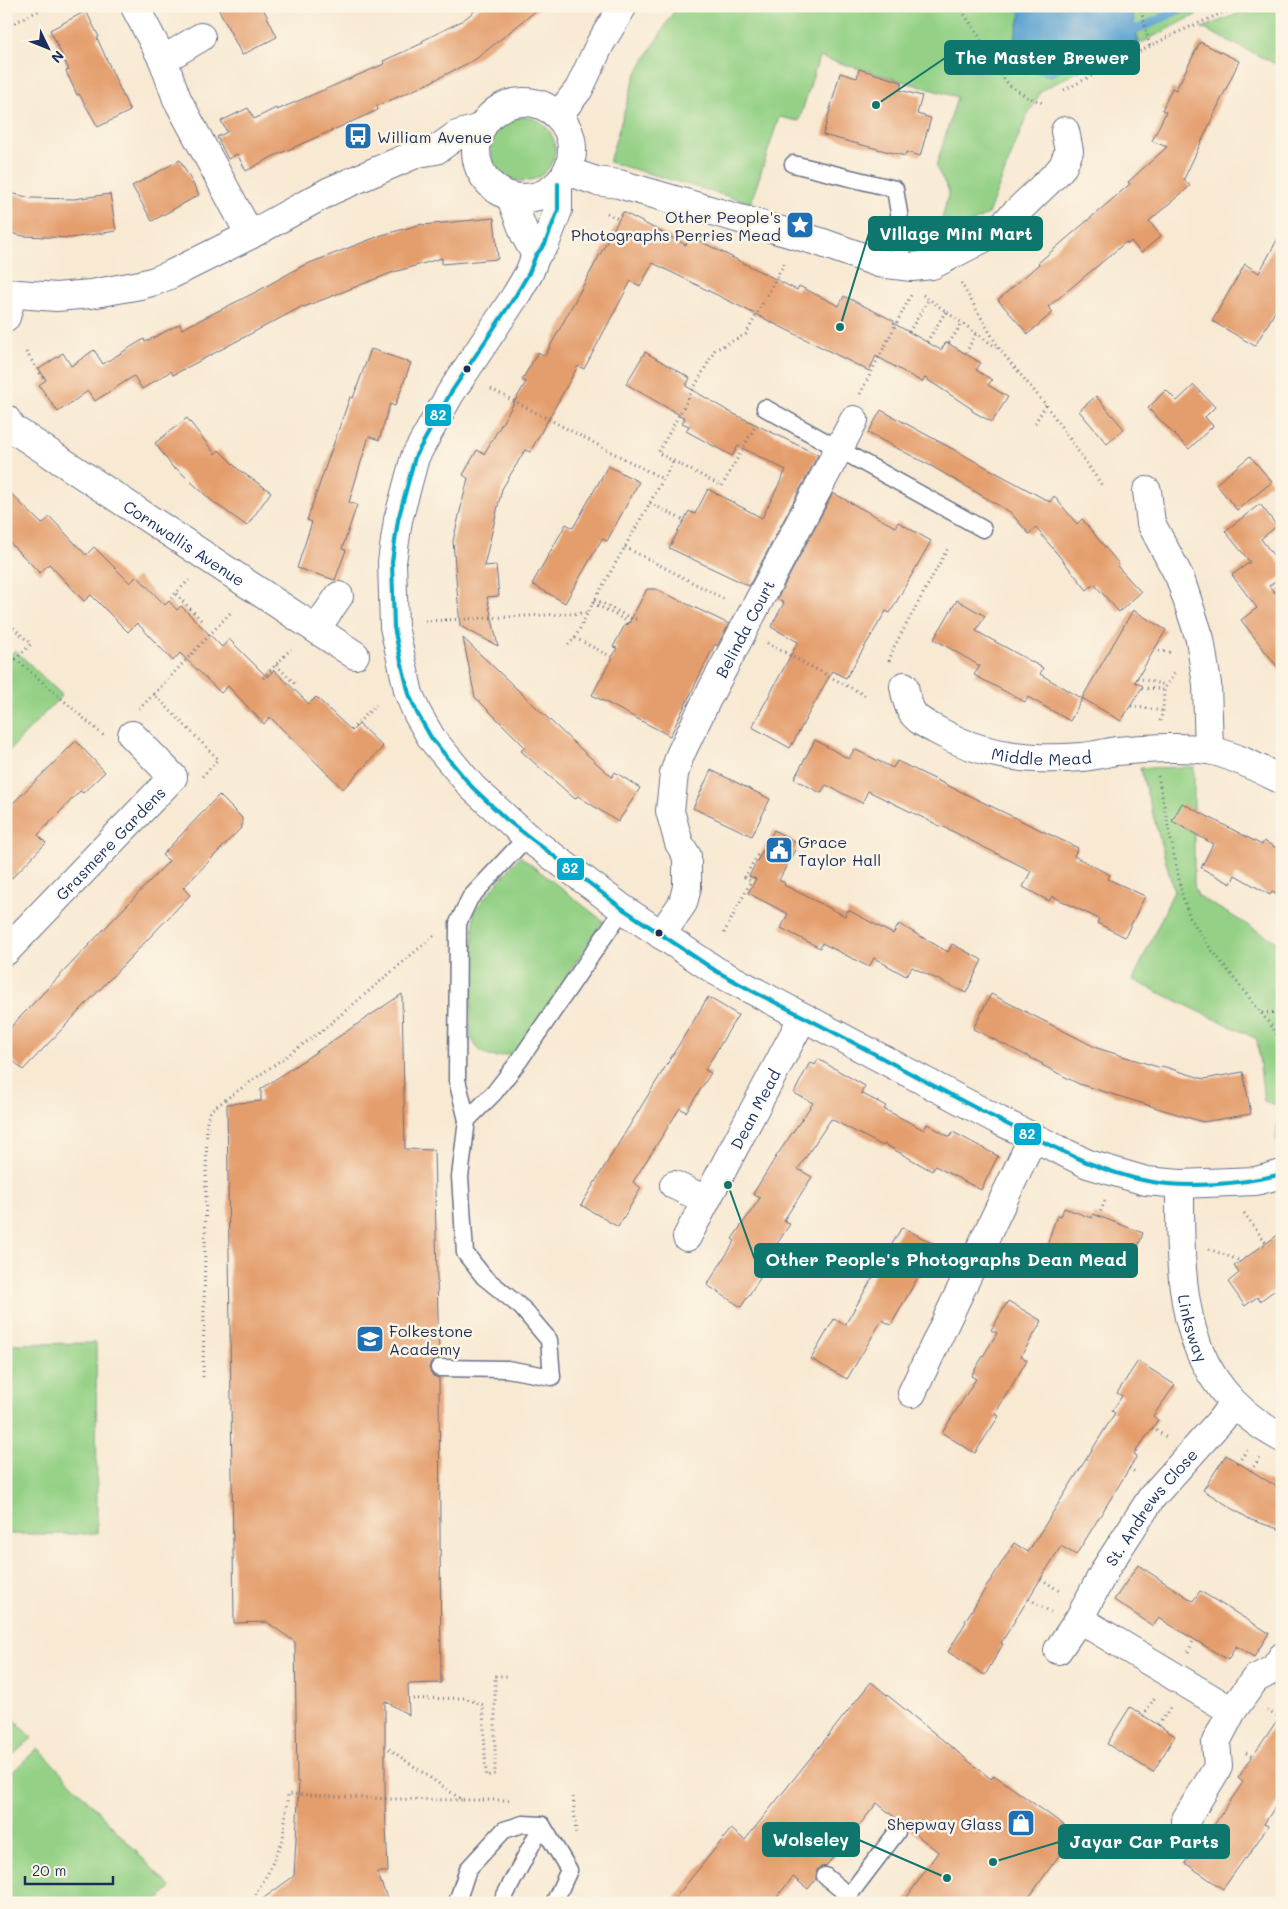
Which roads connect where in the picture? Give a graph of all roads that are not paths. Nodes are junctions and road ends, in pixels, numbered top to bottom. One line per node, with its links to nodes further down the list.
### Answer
1 (623, 6): 5 (street)
2 (135, 7): 4 (street)
3 (201, 37): 4 (street)
4 (163, 60): 13 (street)
5 (558, 116): 6 (street); 11 (street)
6 (480, 128): 8 (street); 10 (street)
7 (1065, 131): 15 (street)
8 (436, 150): 10 (street); 13 (street)
9 (793, 164): 15 (lane)
10 (482, 175): 12 (street)
11 (562, 177): 12 (street); 14 (street); 15 (street)
12 (510, 198): 14 (street)
13 (250, 235): 16 (street)
14 (536, 255): 30 (street)
15 (903, 266)
16 (8, 302)
17 (765, 408): 20 (lane)
18 (854, 420): 20 (street, Belinda Court)
19 (8, 425): 24 (street, Cornwallis Avenue)
20 (841, 449): 22 (lane); 32 (street, Belinda Court)
21 (1147, 492): 28 (street)
22 (983, 529)
23 (339, 596): 24 (street)
24 (316, 629): 25 (street, Cornwallis Avenue)
25 (355, 655)
26 (904, 686): 28 (street, Middle Mead)
27 (120, 737): 33 (street, Grasmere Gardens)
28 (1209, 750): 29 (street, Middle Mead)
29 (1282, 780)
30 (527, 837): 31 (street); 35 (lane)
31 (623, 908): 32 (street); 35 (lane)
32 (661, 935): 34 (street)
33 (6, 951)
34 (803, 1017): 36 (street); 40 (street, Dean Mead)
35 (467, 1120): 42 (lane)
36 (1033, 1137): 38 (street); 43 (street)
37 (1282, 1174): 38 (street)
38 (1180, 1184): 44 (street, Linksway)
39 (674, 1185): 40 (street)
40 (706, 1200): 41 (street, Dean Mead)
41 (687, 1237)
42 (439, 1368)
43 (912, 1393)
44 (1233, 1402): 45 (street, Linksway); 46 (street, St. Andrews Close)
45 (1272, 1446)
46 (1069, 1618): 47 (street, St. Andrews Close); 49 (street)
47 (1058, 1650)
48 (1282, 1657): 49 (street)
49 (1232, 1711): 50 (street)
50 (1185, 1821)
51 (542, 1824): 55 (lane); 56 (lane); 57 (lane)
52 (897, 1832): 54 (lane)
53 (825, 1876): 54 (lane)
54 (846, 1899)
55 (460, 1903)
56 (501, 1903)
57 (554, 1903)

